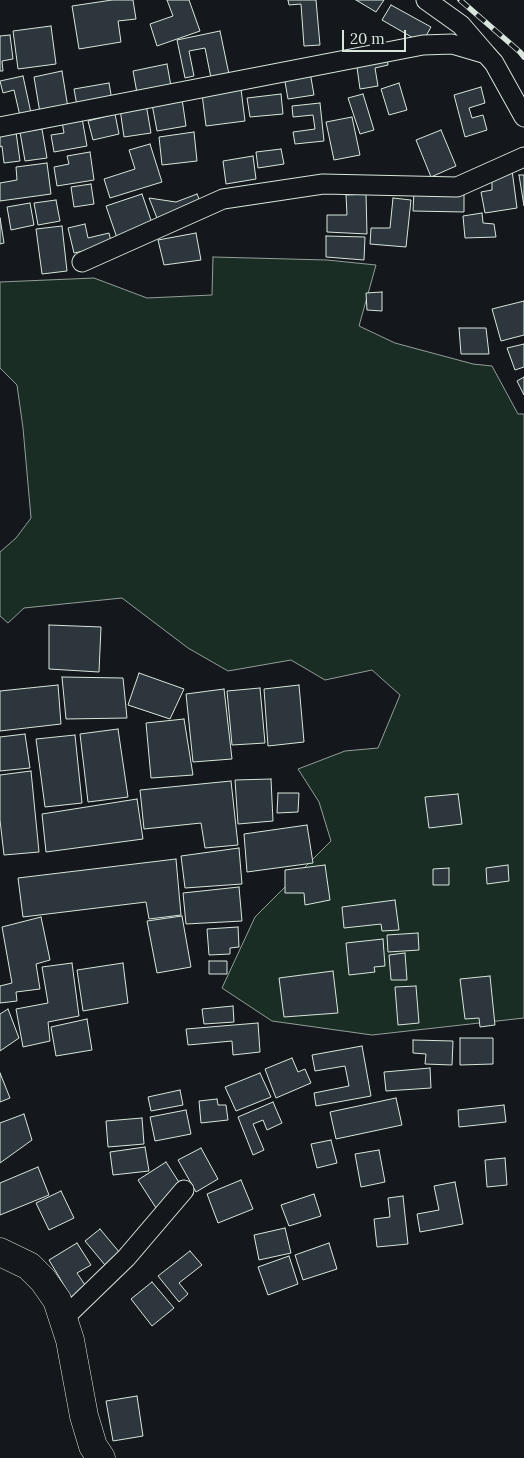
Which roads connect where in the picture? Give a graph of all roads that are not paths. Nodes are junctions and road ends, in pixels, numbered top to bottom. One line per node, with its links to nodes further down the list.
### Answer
1 (426, 0): 2 (street)
2 (486, 54): 3 (street); 4 (street)
3 (524, 117)
4 (0, 127)
5 (524, 157): 6 (street)
6 (82, 262)
7 (184, 1190): 9 (street)
8 (0, 1252): 9 (main road)
9 (63, 1319): 10 (main road)
10 (101, 1458)

